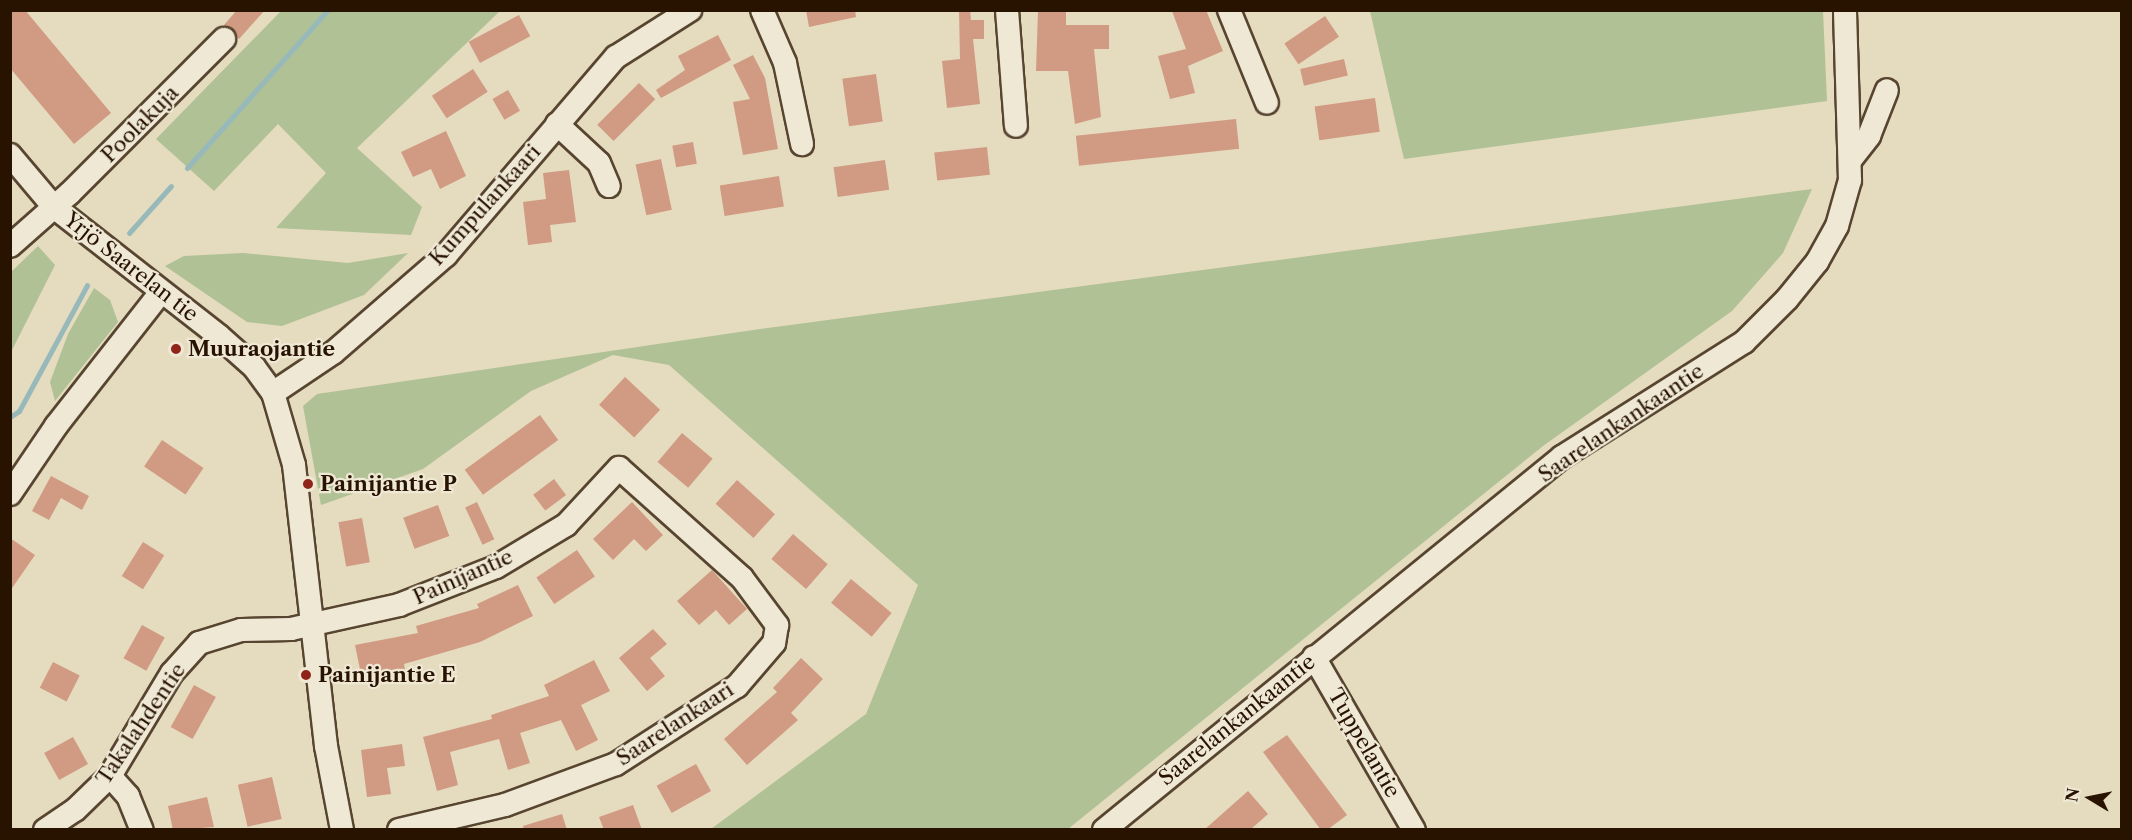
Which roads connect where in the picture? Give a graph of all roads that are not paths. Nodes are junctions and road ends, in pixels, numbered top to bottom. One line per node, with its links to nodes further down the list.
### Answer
1 (690, 10): 9 (street, Kumpulankaari)
2 (762, 10): 11 (street)
3 (1007, 10): 10 (street)
4 (1229, 10): 8 (street)
5 (1845, 10): 13 (street, Saarelankankaantie)
6 (224, 39): 15 (street, Poolakuja)
7 (1887, 90): 13 (street)
8 (1267, 103)
9 (557, 124): 14 (street); 18 (street, Kumpulankaari)
10 (1016, 126)
11 (802, 144)
12 (10, 155): 15 (street, Yrjö Saarelan tie)
13 (1852, 158): 22 (street, Saarelankankaantie)
14 (609, 186)
15 (54, 207): 16 (street, Poolakuja); 17 (street, Yrjö Saarelan tie)
16 (10, 246)
17 (161, 292): 18 (street, Yrjö Saarelan tie); 20 (street)
18 (273, 393): 21 (street, Yrjö Saarelan tie)
19 (619, 468): 21 (street, Painijantie); 27 (street, Saarelankaari)
20 (10, 494)
21 (313, 624): 23 (street, Takalahdentie); 26 (street, Yrjö Saarelan tie)
22 (1314, 657): 28 (street, Saarelankankaantie); 29 (street, Tuppelantie)
23 (110, 776): 24 (street, Takalahdentie); 25 (street)
24 (45, 830)
25 (142, 830)
26 (342, 830)
27 (399, 830)
28 (1104, 830)
29 (1414, 830)

